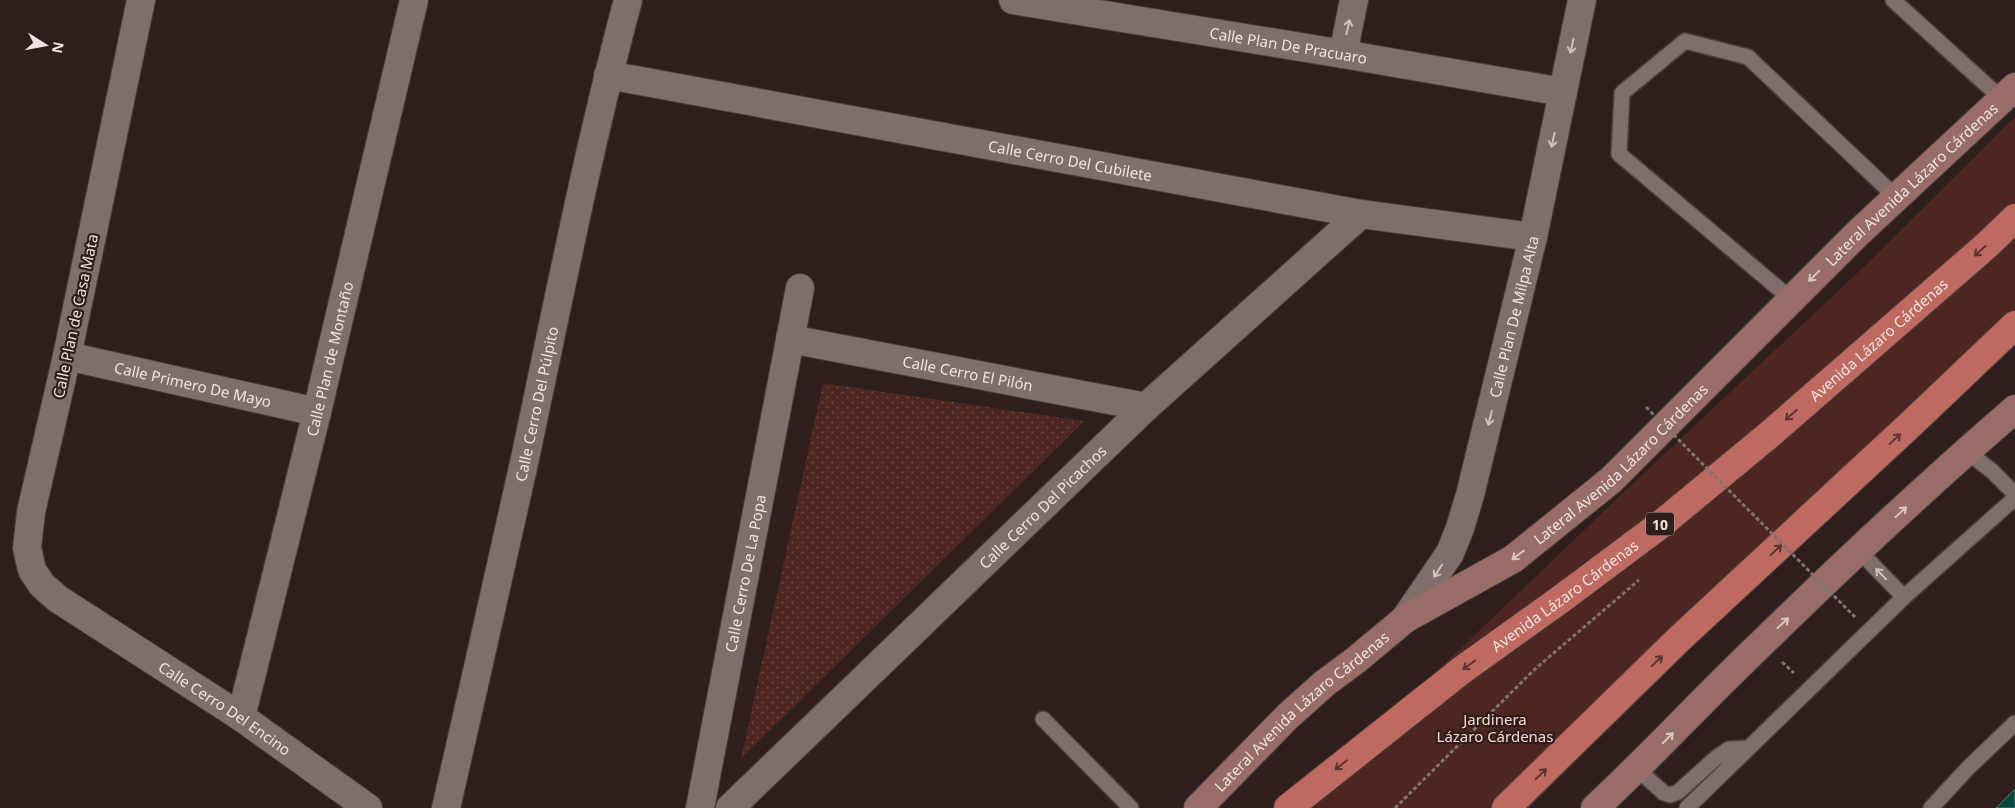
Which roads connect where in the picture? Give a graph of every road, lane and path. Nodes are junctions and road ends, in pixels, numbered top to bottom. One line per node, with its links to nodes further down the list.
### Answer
1 (141, 0): 21 (street, Calle Plan de Casa Mata)
2 (414, 0): 25 (street, Calle Plan de Montaño)
3 (628, 0): 10 (street, Calle Cerro Del Púlpito)
4 (1013, 0): 8 (street, Calle Plan De Pracuaro)
5 (1354, 0): 9 (street, one-way to 5)
6 (1582, 0): 11 (street, Calle Plan De Milpa Alta, one-way to 11)
7 (1893, 0): 12 (lane)
8 (1117, 9): 9 (street, Calle Plan De Pracuaro)
9 (1343, 54): 11 (street, Calle Plan De Pracuaro)
10 (608, 75): 14 (street, Calle Cerro Del Cubilete); 40 (street, Calle Cerro Del Púlpito)
11 (1563, 92): 16 (street, Calle Plan De Milpa Alta, one-way to 16)
12 (2008, 93): 13 (main road, Lateral Avenida Lázaro Cárdenas)
13 (1896, 197): 18 (main road, Lateral Avenida Lázaro Cárdenas, one-way to 18); 18 (lane)
14 (1362, 214): 16 (street, Calle Cerro Del Cubilete); 22 (street, Calle Cerro Del Picachos)
15 (2015, 218): 45 (highway, Avenida Lázaro Cárdenas / 10, one-way to 45)
16 (1533, 237): 32 (street, Calle Plan De Milpa Alta, one-way to 32)
17 (800, 288): 20 (street, Calle Cerro De La Popa)
18 (1792, 299): 32 (main road, Lateral Avenida Lázaro Cárdenas, one-way to 32)
19 (2015, 325): 46 (highway, one-way to 19)
20 (790, 339): 22 (street, Calle Cerro El Pilón); 41 (street, Calle Cerro De La Popa)
21 (67, 356): 25 (street, Calle Primero De Mayo); 31 (street, Calle Plan de Casa Mata)
22 (1146, 407): 42 (street, Calle Cerro Del Picachos)
23 (1646, 407): 33 (path, bridge)
24 (2015, 410): 26 (main road)
25 (317, 412): 34 (street, Calle Plan de Montaño)
26 (1966, 451): 27 (lane); 29 (main road, one-way to 26)
27 (2015, 494)
28 (2015, 498): 30 (lane)
29 (1859, 551): 30 (lane, one-way to 29); 38 (main road, one-way to 29)
30 (1904, 597): 37 (lane)
31 (78, 612): 34 (street, Calle Cerro Del Encino)
32 (1405, 619): 44 (main road, Lateral Avenida Lázaro Cárdenas)
33 (1857, 620)
34 (241, 716): 39 (street, Calle Cerro Del Encino)
35 (1043, 719): 43 (lane)
36 (2015, 723): 49 (lane)
37 (1749, 748): 38 (lane); 48 (lane)
38 (1637, 768): 47 (main road)
39 (368, 808)
40 (446, 808)
41 (700, 808)
42 (730, 808)
43 (1131, 808)
44 (1198, 808)
45 (1288, 808)
46 (1506, 808)
47 (1595, 808)
48 (1687, 808)
49 (1931, 808)

